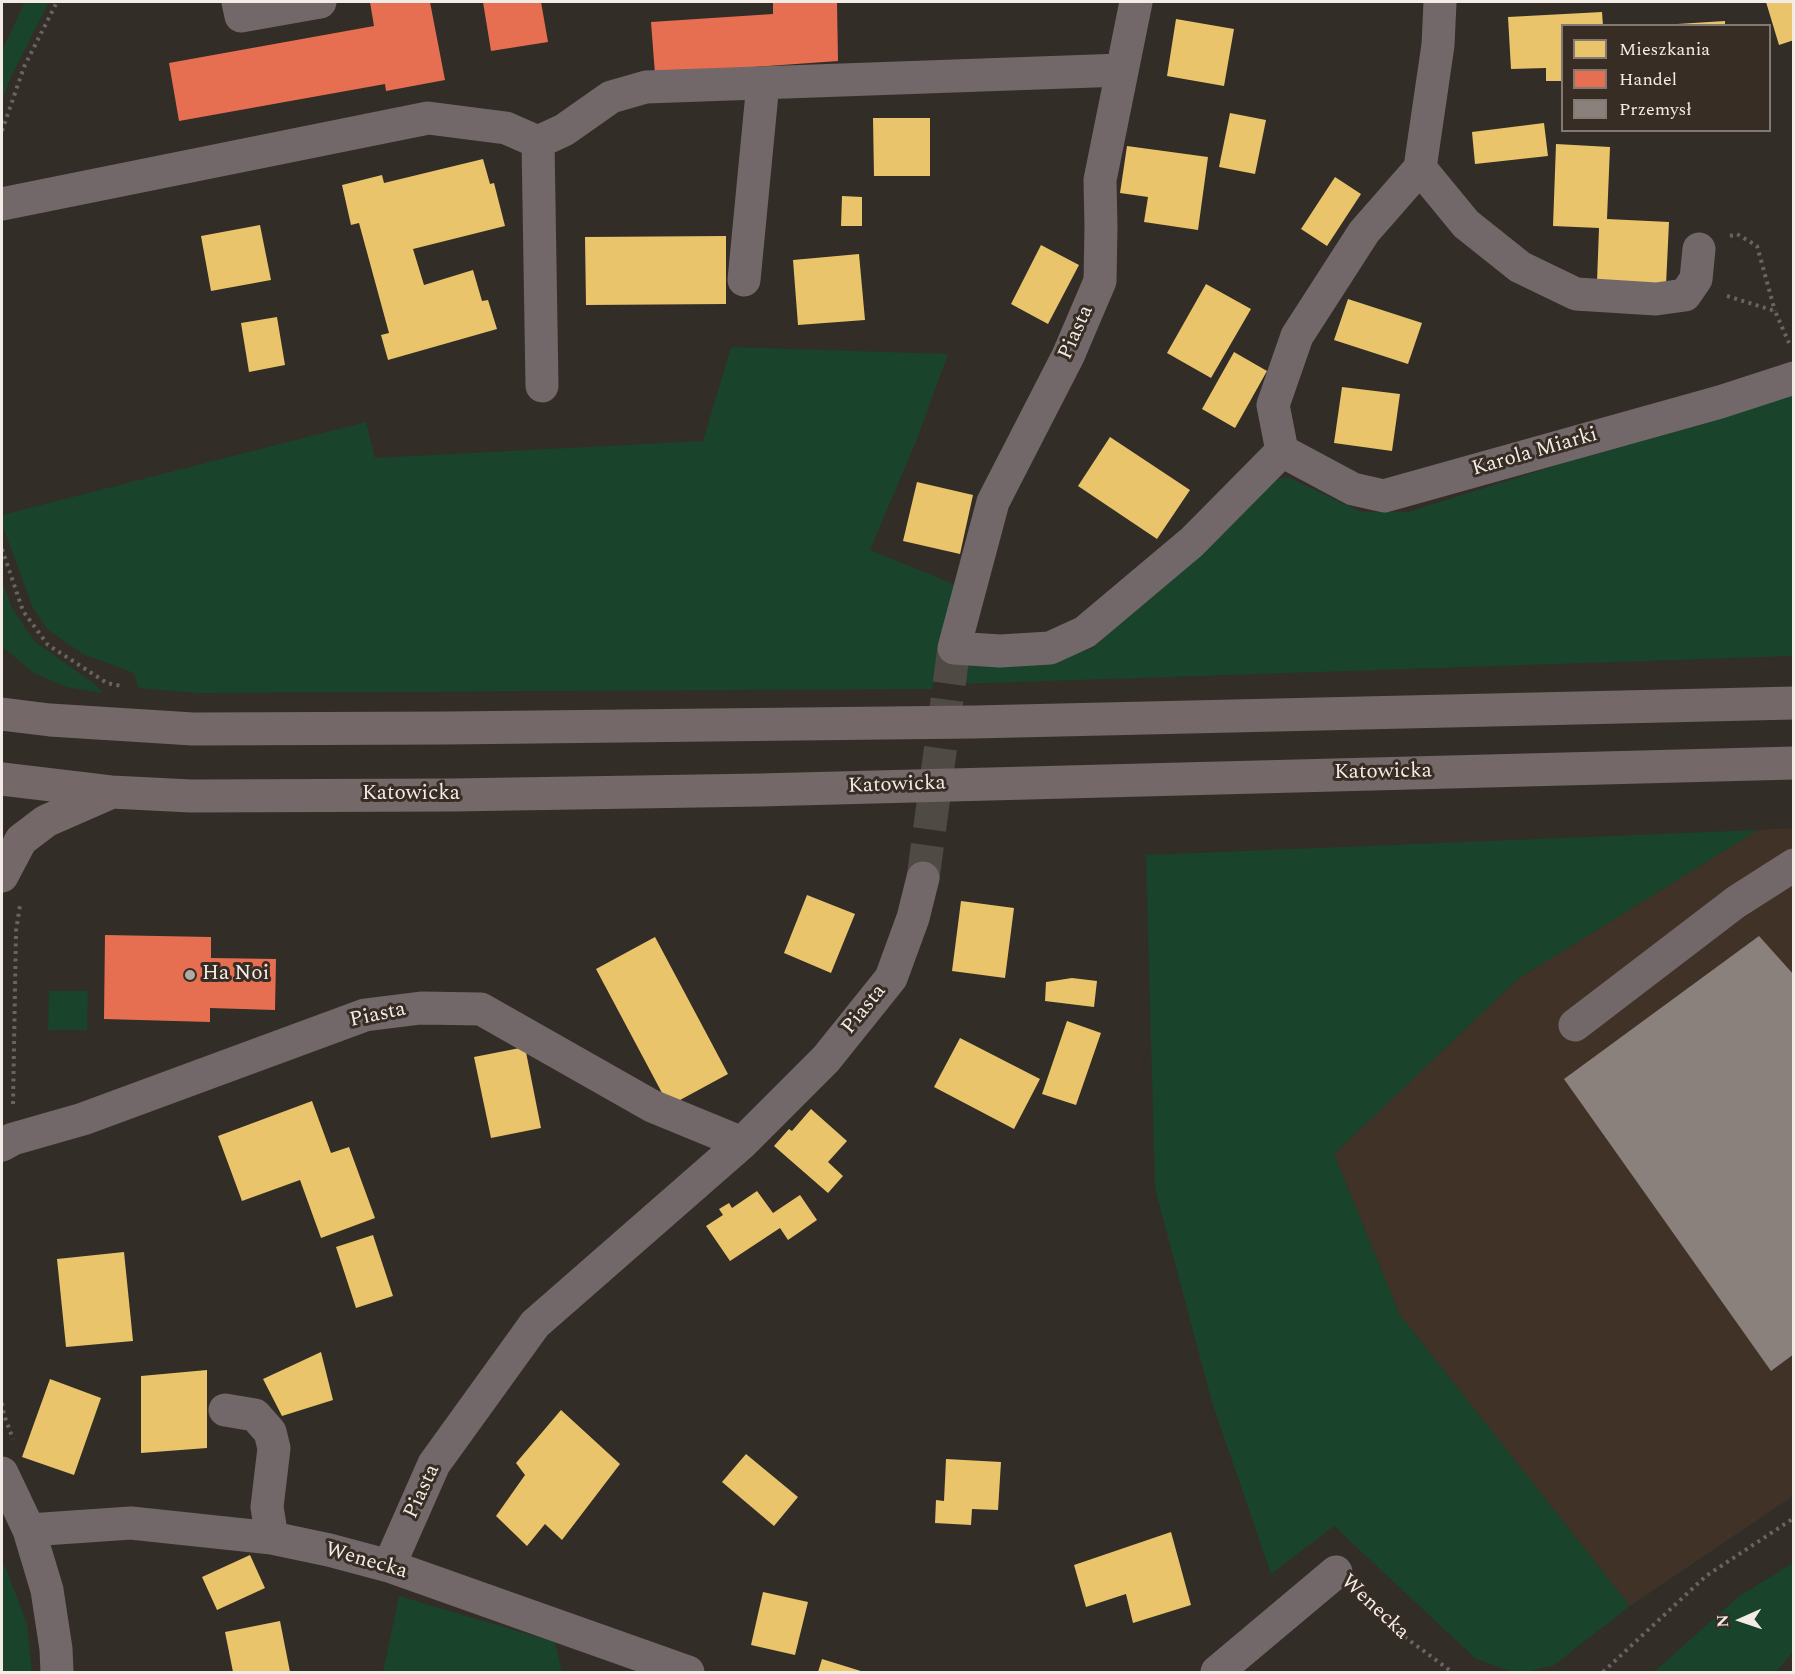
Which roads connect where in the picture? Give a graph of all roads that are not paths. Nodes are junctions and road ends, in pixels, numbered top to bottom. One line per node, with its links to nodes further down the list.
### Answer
1 (238, 2): 2 (street)
2 (320, 2)
3 (1136, 2): 5 (street, Piasta)
4 (1440, 2): 8 (street)
5 (1122, 70): 6 (street); 14 (street, Piasta)
6 (763, 83): 7 (street); 11 (street)
7 (537, 141): 9 (street); 13 (street)
8 (1420, 168): 10 (street); 14 (street)
9 (2, 204)
10 (1699, 249)
11 (744, 280)
12 (1794, 378): 14 (street, Karola Miarki)
13 (542, 386)
14 (1282, 451)
15 (1794, 703): 16 (main road)
16 (2, 714)
17 (1794, 763): 19 (main road, Katowicka)
18 (2, 780): 19 (main road, Katowicka)
19 (111, 792): 21 (main road)
20 (1794, 865): 23 (street)
21 (2, 876)
22 (923, 878): 24 (street, Piasta)
23 (1575, 1025)
24 (742, 1143): 25 (street, Piasta); 30 (street, Piasta)
25 (2, 1145)
26 (225, 1410): 29 (street)
27 (2, 1473): 28 (street)
28 (17, 1520): 29 (street, Wenecka); 32 (street)
29 (272, 1538): 30 (street, Wenecka)
30 (389, 1566): 33 (street, Wenecka)
31 (1336, 1572): 34 (street, Wenecka)
32 (57, 1672)
33 (688, 1672)
34 (1217, 1672)

